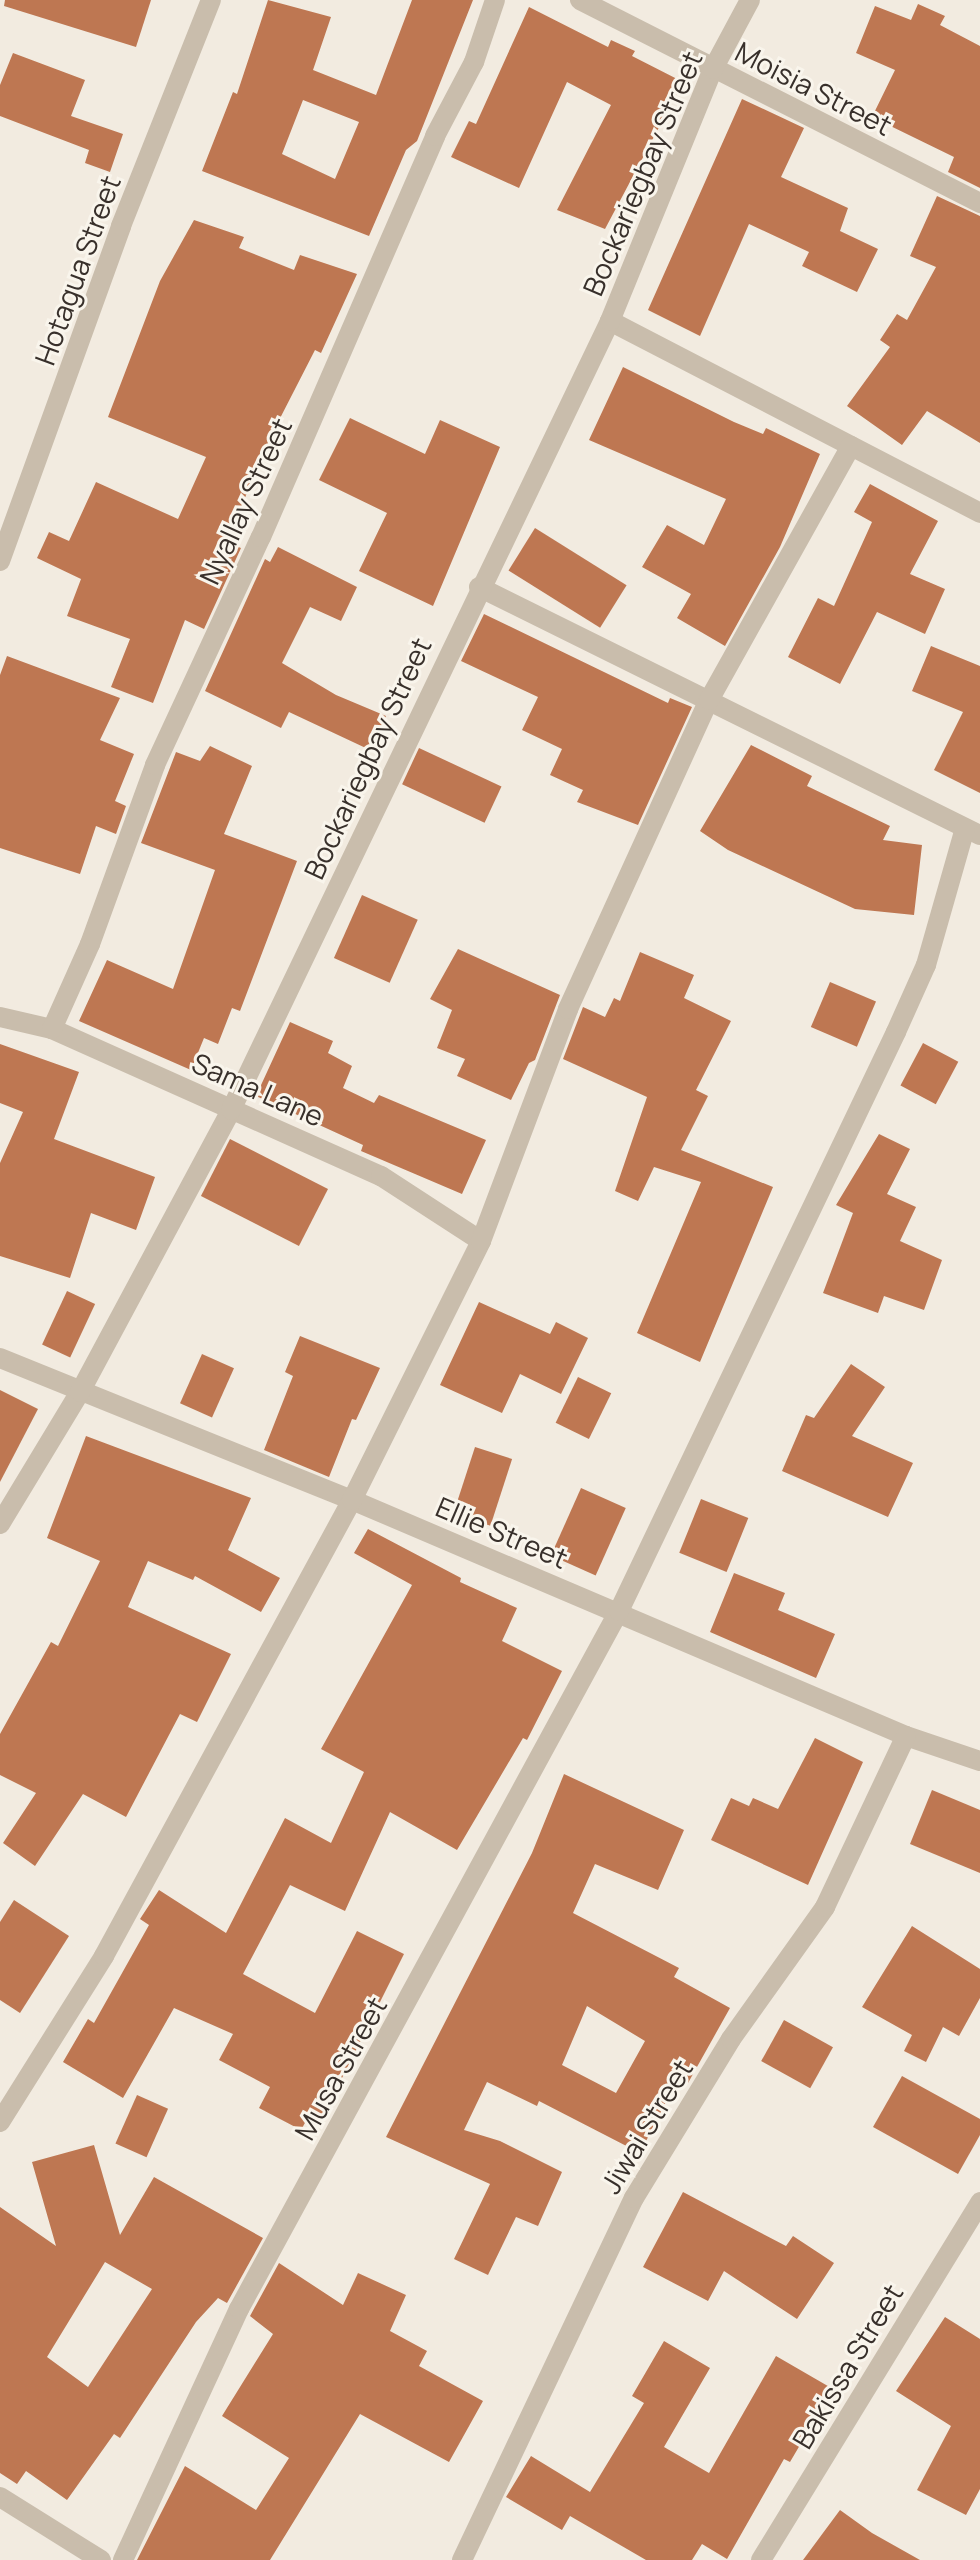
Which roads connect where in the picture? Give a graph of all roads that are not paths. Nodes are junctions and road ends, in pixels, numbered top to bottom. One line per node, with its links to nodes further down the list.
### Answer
1 (211, 0): 10 (street, Hotagua Street)
2 (495, 0): 15 (street, Nyallay Street)
3 (580, 0): 5 (street, Moisia Street)
4 (750, 0): 5 (street, Bockariegbay Street)
5 (713, 69): 6 (street, Moisia Street); 7 (street, Bockariegbay Street)
6 (980, 203)
7 (610, 321): 8 (street); 11 (street, Bockariegbay Street)
8 (851, 446): 9 (street); 12 (street)
9 (980, 513)
10 (0, 561)
11 (479, 587): 12 (street); 16 (street, Bockariegbay Street)
12 (709, 700): 13 (street); 17 (street)
13 (973, 832): 22 (street, Musa Street)
14 (0, 1017): 15 (street, Sama Lane)
15 (52, 1029): 16 (street, Sama Lane)
16 (231, 1110): 17 (street, Sama Lane); 19 (street, Bockariegbay Street)
17 (481, 1241): 20 (street)
18 (0, 1358): 19 (street, Ellie Street)
19 (80, 1392): 20 (street, Ellie Street); 21 (street, Bockariegbay Street)
20 (352, 1500): 22 (street, Ellie Street); 25 (street)
21 (0, 1524)
22 (619, 1611): 23 (street, Ellie Street); 29 (street, Musa Street)
23 (906, 1736): 24 (street, Ellie Street); 30 (street, Jiwai Street)
24 (980, 1761)
25 (0, 2122)
26 (980, 2202): 31 (street, Bakissa Street)
27 (0, 2497): 28 (street)
28 (101, 2560)
29 (123, 2560)
30 (462, 2560)
31 (761, 2560)

